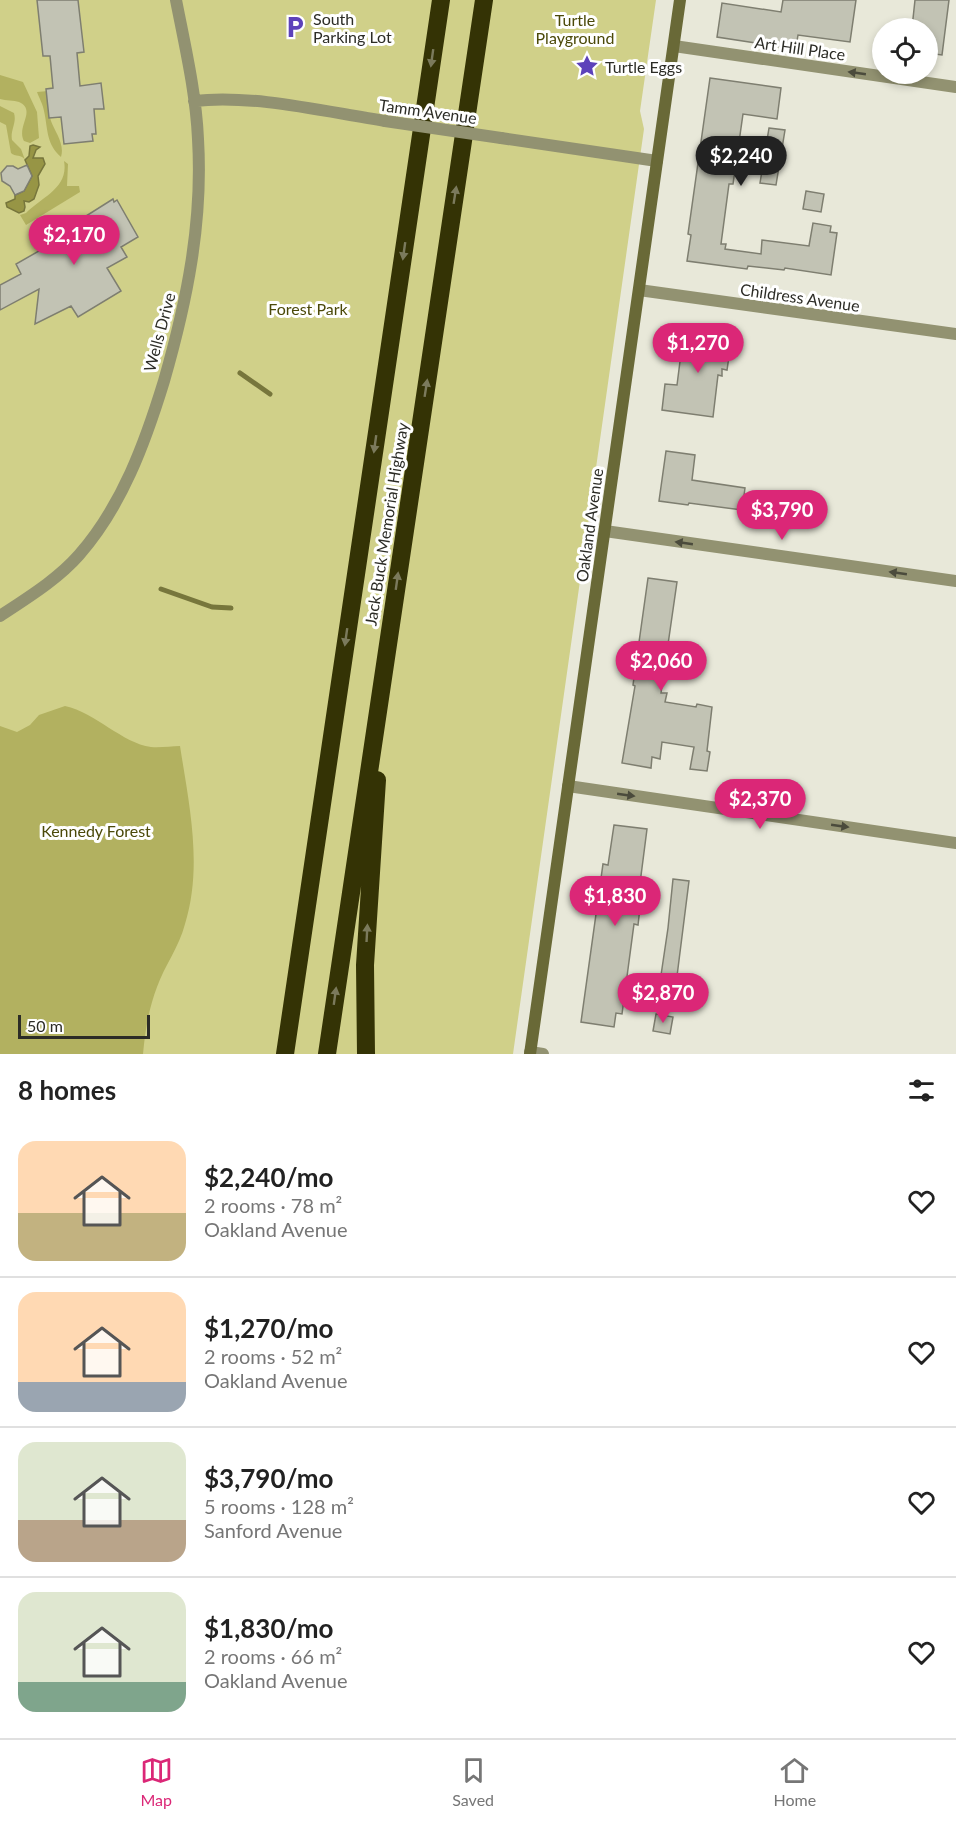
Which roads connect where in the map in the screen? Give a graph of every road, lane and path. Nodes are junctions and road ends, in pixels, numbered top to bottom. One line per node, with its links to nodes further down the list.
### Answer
1 (176, 0): 7 (street, Wells Drive)
2 (441, 0): 18 (highway, Jack Buck Memorial Highway, one-way to 18)
3 (484, 0): 14 (highway, Jack Buck Memorial Highway, one-way to 3)
4 (680, 0): 5 (street, Oakland Avenue)
5 (674, 46): 6 (street, Art Hill Place, one-way to 5); 8 (street, Oakland Avenue)
6 (956, 87)
7 (194, 101): 8 (street, Tamm Avenue, bridge); 13 (street, Wells Drive)
8 (657, 161): 9 (street, Oakland Avenue)
9 (639, 290): 10 (street, Childress Avenue); 11 (street, Oakland Avenue)
10 (956, 334)
11 (605, 531): 12 (street, one-way to 11); 15 (street, Oakland Avenue)
12 (956, 581)
13 (0, 616)
14 (376, 722): 19 (highway, Jack Buck Memorial Highway, one-way to 14); 20 (highway, one-way to 14)
15 (568, 786): 16 (street, one-way to 16); 17 (street, Oakland Avenue)
16 (956, 843)
17 (534, 1053)
18 (285, 1054)
19 (327, 1054)
20 (366, 1054)

